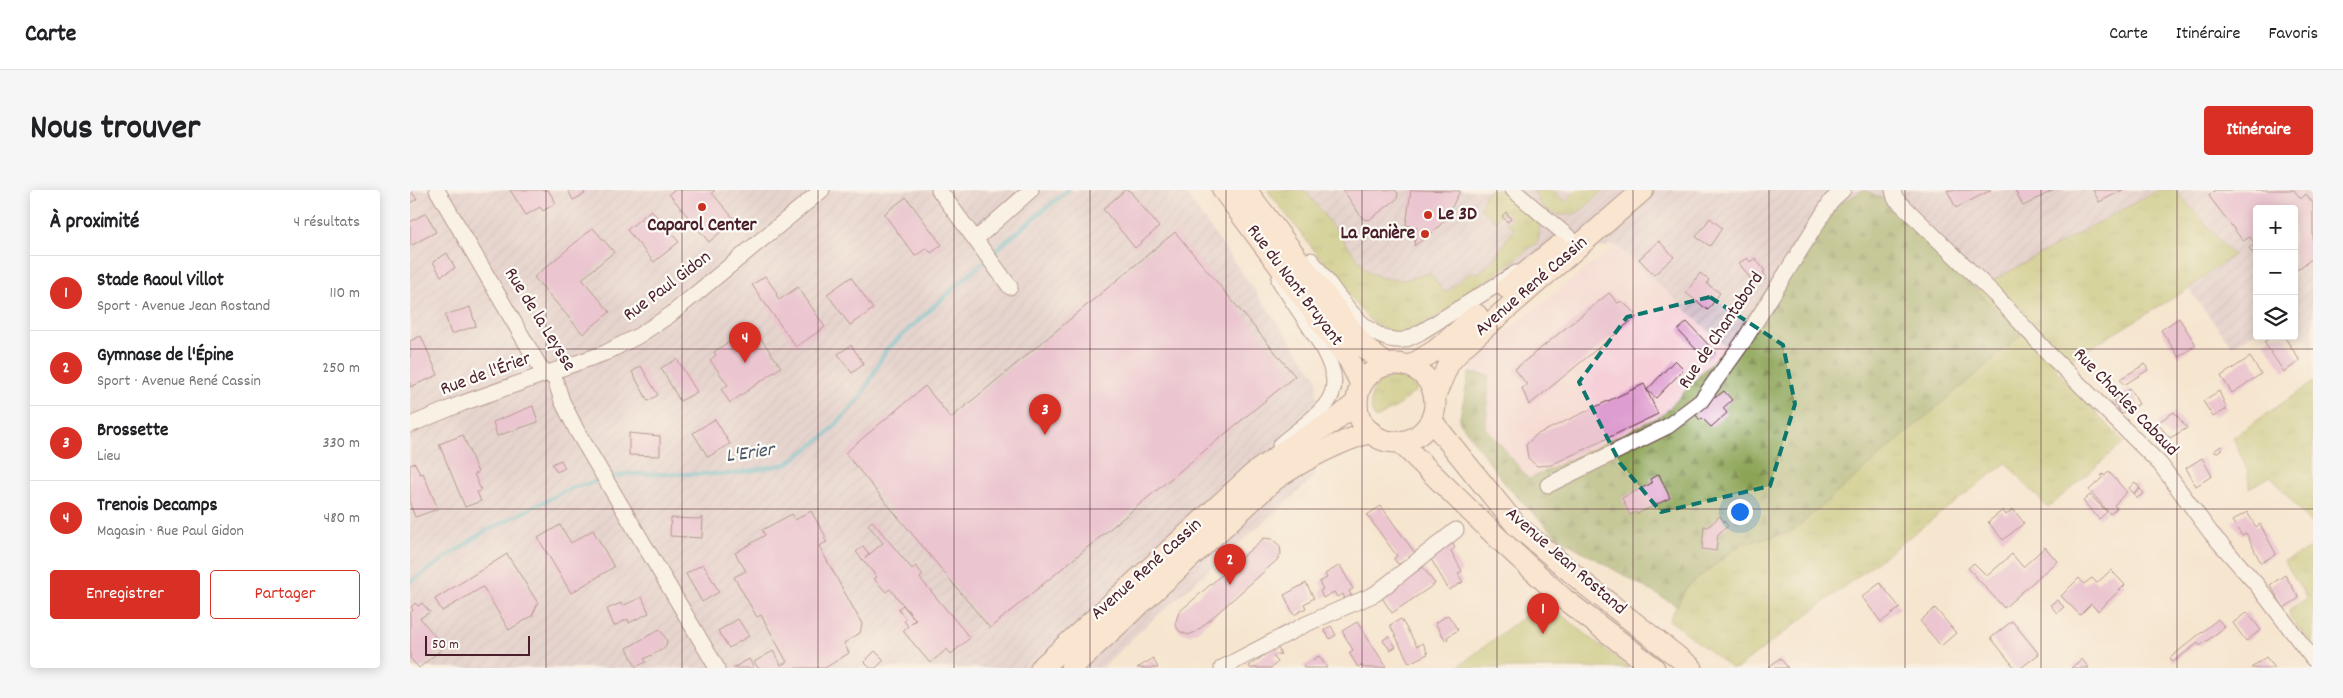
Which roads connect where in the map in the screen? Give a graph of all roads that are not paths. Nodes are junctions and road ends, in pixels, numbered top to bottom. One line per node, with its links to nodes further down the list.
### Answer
1 (437, 190): 20 (street, Rue de la Leysse)
2 (822, 190): 20 (street, Rue Paul Gidon)
3 (939, 190): 13 (street)
4 (1031, 190): 13 (street)
5 (1223, 190): 21 (street, Rue du Nant Bruyant); 22 (main road, Rue du Nant Bruyant)
6 (1246, 190): 18 (main road, Rue du Nant Bruyant)
7 (1252, 190): 17 (street, Rue du Nant Bruyant)
8 (1513, 190): 14 (street)
9 (1621, 190): 14 (main road, Avenue René Cassin)
10 (1643, 190): 14 (main road, Avenue René Cassin)
11 (1843, 190): 29 (street, Rue de Chantabord)
12 (1893, 190): 31 (street, Rue Charles Cabaud)
13 (976, 239): 16 (street)
14 (1574, 242): 15 (main road, Avenue René Cassin); 23 (main road, Avenue René Cassin)
15 (1532, 266): 17 (street, Avenue René Cassin); 19 (main road, Avenue René Cassin)
16 (1005, 281)
17 (1421, 332)
18 (1386, 364): 19 (main road); 22 (main road)
19 (1410, 366): 23 (main road)
20 (548, 374): 25 (street, Rue de l'Érier); 32 (street, Rue de la Leysse)
21 (1333, 382): 28 (street, Avenue René Cassin)
22 (1359, 393): 26 (main road); 28 (main road, Avenue René Cassin)
23 (1435, 395): 24 (main road)
24 (1431, 420): 27 (main road); 37 (main road, Avenue Jean Rostand)
25 (410, 425)
26 (1371, 432): 27 (main road, Avenue Jean Rostand); 34 (main road, Avenue René Cassin)
27 (1400, 442): 36 (main road, Avenue Jean Rostand)
28 (1254, 473): 33 (main road, Avenue René Cassin)
29 (1548, 485)
30 (1456, 530): 35 (street)
31 (2313, 659)
32 (717, 668)
33 (1041, 668)
34 (1071, 668)
35 (1222, 668)
36 (1654, 668)
37 (1692, 668)

